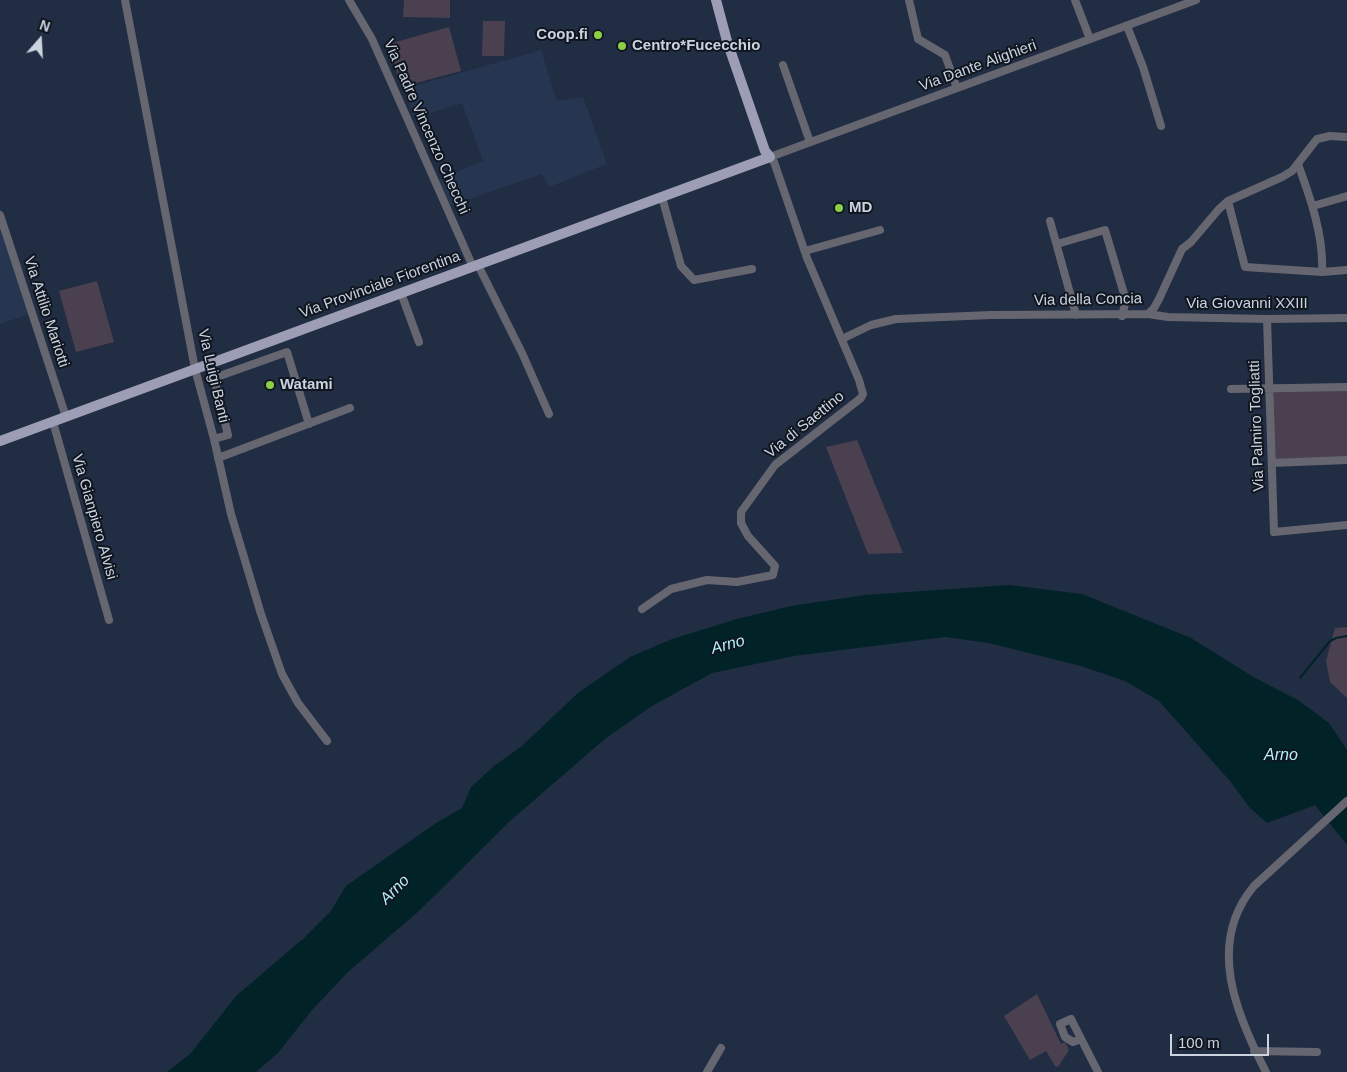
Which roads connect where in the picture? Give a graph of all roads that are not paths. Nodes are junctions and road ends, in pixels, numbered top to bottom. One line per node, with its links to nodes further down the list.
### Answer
1 (125, 0): 39 (street, Via Luigi Banti)
2 (349, 0): 25 (street, Via Padre Vincenzo Checchi)
3 (716, 0): 14 (main road)
4 (909, 0): 10 (street)
5 (1075, 0): 8 (street)
6 (1196, 0): 7 (street, Via Dante Alighieri)
7 (1126, 26): 8 (street, Via Dante Alighieri); 11 (street)
8 (1090, 39): 10 (street, Via Dante Alighieri)
9 (783, 65): 13 (street)
10 (957, 88): 13 (street, Via Dante Alighieri)
11 (1161, 126)
12 (1347, 137): 15 (street, Via della Concia)
13 (810, 142): 14 (street, Via Dante Alighieri)
14 (770, 157): 17 (main road, Via Provinciale Fiorentina); 24 (street, Via di Saettino)
15 (1298, 164): 18 (street, Via della Concia); 19 (street)
16 (1347, 196): 19 (street)
17 (662, 197): 25 (main road, Via Provinciale Fiorentina); 26 (street)
18 (1228, 201): 28 (street); 31 (street, Via della Concia)
19 (1313, 206): 28 (street)
20 (0, 215): 45 (street, Via Attilio Mariotti)
21 (1050, 221): 23 (street)
22 (880, 230): 24 (street)
23 (1056, 244): 30 (street); 32 (street)
24 (804, 251): 36 (street, Via di Saettino)
25 (475, 266): 29 (main road, Via Provinciale Fiorentina); 44 (street, Via Padre Vincenzo Checchi)
26 (752, 269)
27 (1347, 270): 28 (street)
28 (1322, 272)
29 (401, 293): 35 (main road, Via Provinciale Fiorentina); 37 (street)
30 (1076, 314): 32 (street, Via della Concia); 36 (street, Via della Concia)
31 (1148, 314): 32 (street, Via della Concia); 34 (street, Via Giovanni XXIII)
32 (1122, 316)
33 (1347, 318): 34 (street, Via Giovanni XXIII)
34 (1267, 319): 41 (street, Via Palmiro Togliatti)
35 (282, 337): 38 (street); 39 (main road, Via Provinciale Fiorentina)
36 (842, 339): 54 (street, Via di Saettino)
37 (419, 342)
38 (288, 352): 47 (street); 48 (street)
39 (196, 369): 45 (main road, Via Provinciale Fiorentina); 48 (street, Via Luigi Banti)
40 (1347, 386): 41 (street)
41 (1270, 388): 42 (street); 52 (street, Via Palmiro Togliatti)
42 (1231, 389)
43 (350, 408): 47 (street)
44 (549, 414)
45 (66, 417): 46 (main road, Via Provinciale Fiorentina)
46 (53, 422): 49 (main road, Via Provinciale Fiorentina); 55 (street, Via Gianpiero Alvisi)
47 (309, 424): 50 (street)
48 (214, 438): 50 (street, Via Luigi Banti)
49 (0, 441)
50 (218, 458): 56 (street, Via Luigi Banti)
51 (1347, 460): 52 (street)
52 (1272, 462): 53 (street, Via Palmiro Togliatti)
53 (1347, 524)
54 (642, 609)
55 (109, 620)
56 (327, 741)
57 (1347, 800): 60 (street)
58 (1081, 1039): 63 (street)
59 (722, 1048): 62 (street)
60 (1254, 1050): 61 (street); 64 (street)
61 (1318, 1052)
62 (708, 1072)
63 (1098, 1072)
64 (1266, 1072)

